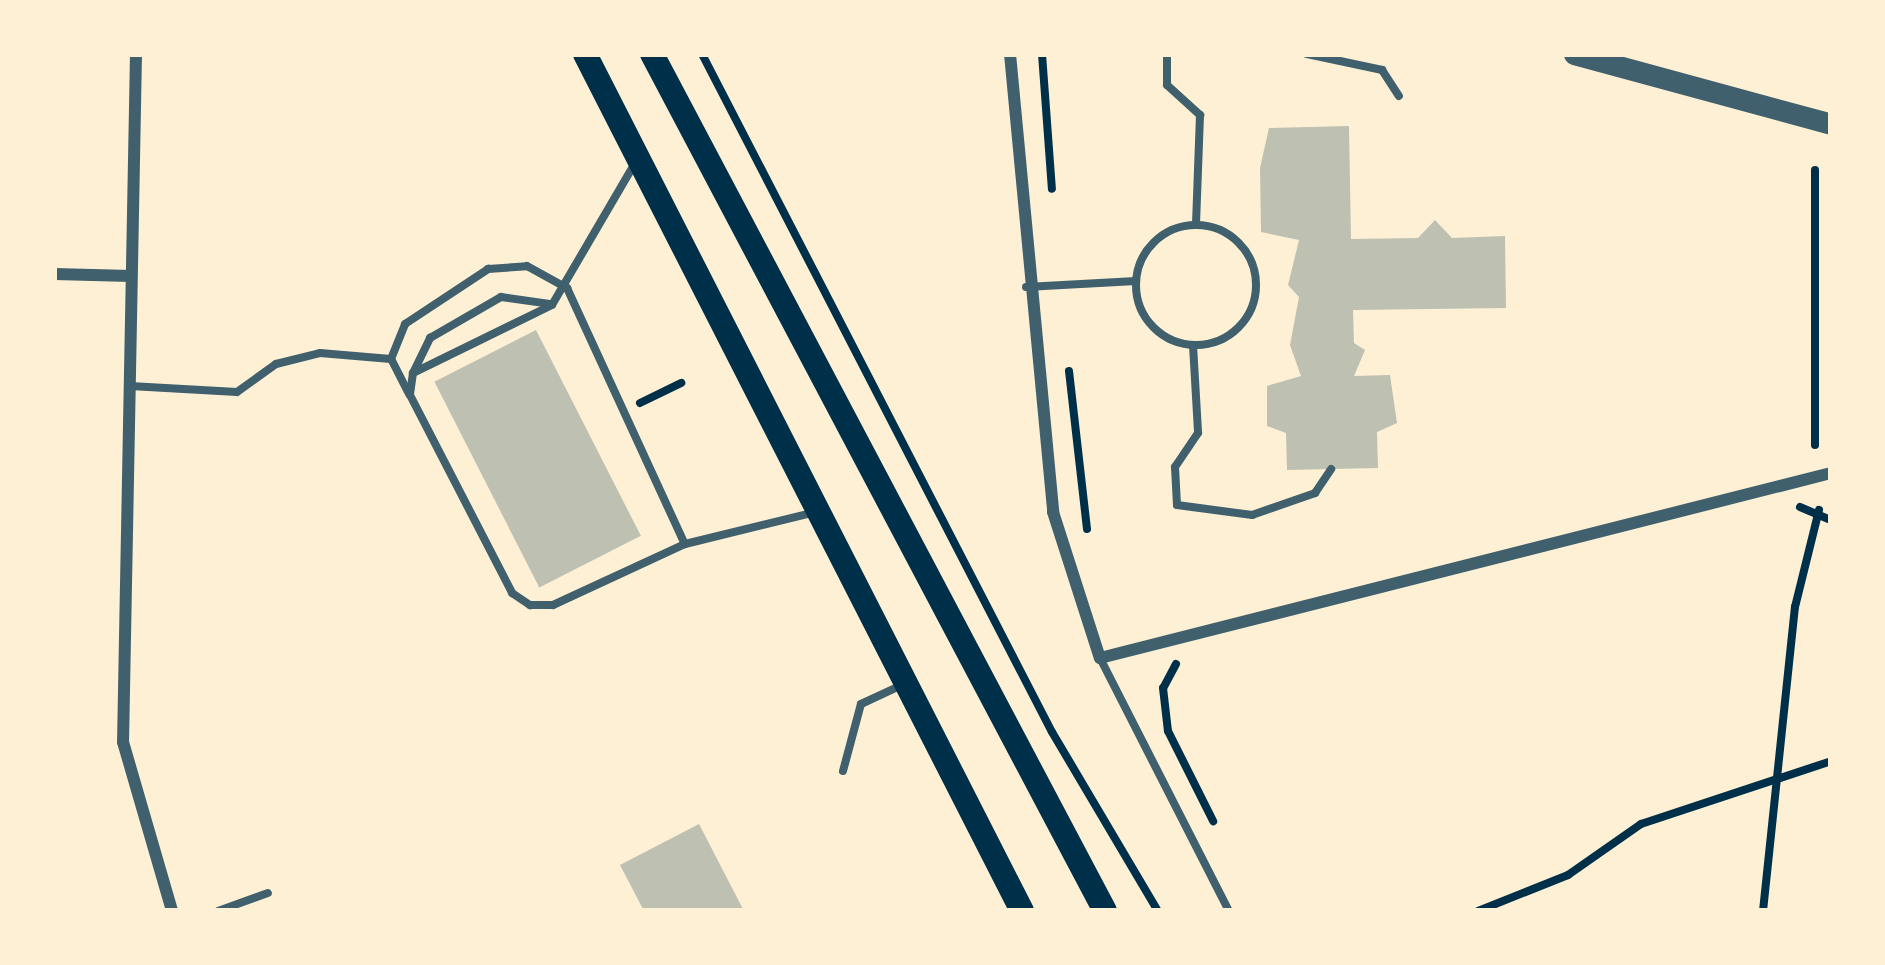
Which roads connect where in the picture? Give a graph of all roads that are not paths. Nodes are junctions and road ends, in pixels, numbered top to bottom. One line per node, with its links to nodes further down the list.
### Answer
1 (136, 54): 13 (street)
2 (585, 54): 10 (main road)
3 (652, 54): 34 (main road)
4 (1010, 54): 15 (street)
5 (1167, 54): 11 (lane)
6 (1307, 54): 8 (lane)
7 (1574, 54): 9 (street)
8 (1399, 96)
9 (1831, 124)
10 (639, 156): 16 (lane); 25 (main road)
11 (1196, 224): 14 (lane); 18 (lane)
12 (54, 274): 13 (street)
13 (130, 276): 21 (street)
14 (1136, 281): 15 (lane); 18 (lane)
15 (1025, 286): 27 (street)
16 (567, 288): 17 (lane); 19 (lane); 26 (lane)
17 (552, 305): 20 (lane); 20 (lane)
18 (1193, 345): 23 (lane)
19 (391, 359): 21 (lane); 22 (lane)
20 (413, 373): 22 (lane)
21 (130, 386): 31 (street)
22 (410, 395): 26 (lane)
23 (1331, 469)
24 (1831, 473): 27 (street)
25 (820, 511): 26 (lane); 28 (main road)
26 (685, 544)
27 (1100, 658): 35 (lane)
28 (907, 683): 29 (lane); 33 (main road)
29 (843, 771)
30 (268, 892): 32 (lane)
31 (172, 911)
32 (218, 911)
33 (1022, 911)
34 (1106, 911)
35 (1229, 911)

